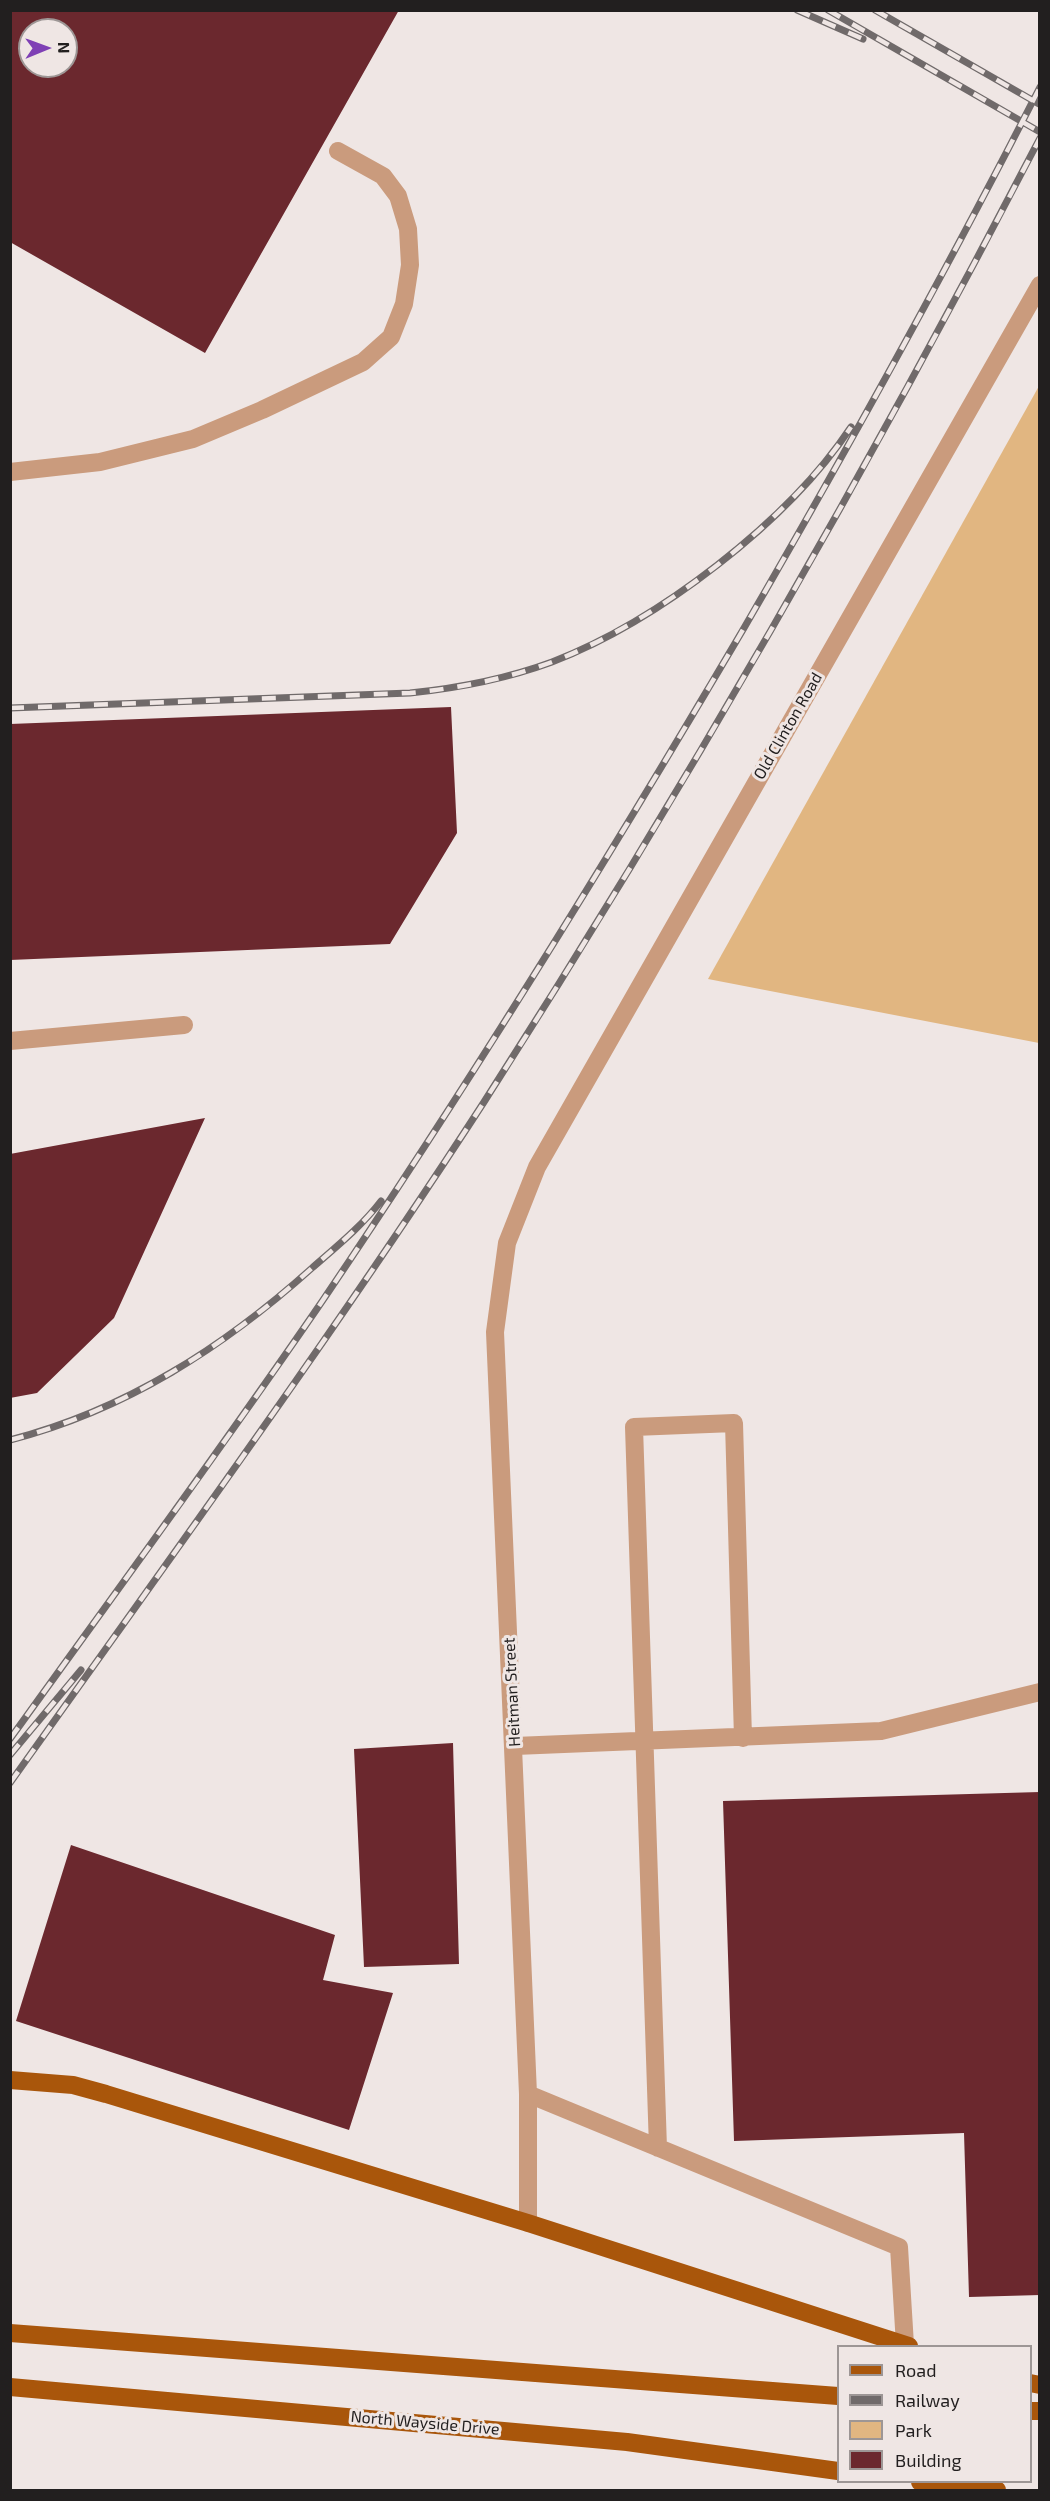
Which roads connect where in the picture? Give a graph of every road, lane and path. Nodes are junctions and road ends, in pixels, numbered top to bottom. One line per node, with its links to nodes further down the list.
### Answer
1 (338, 151): 3 (lane)
2 (1040, 285): 6 (lane, Old Clinton Road)
3 (10, 471)
4 (184, 1025): 5 (lane)
5 (10, 1041)
6 (537, 1167): 10 (lane, Heitman Street)
7 (1040, 1692): 8 (lane)
8 (743, 1738): 9 (lane); 9 (lane)
9 (644, 1742): 10 (lane); 13 (lane)
10 (515, 1746): 12 (lane, Heitman Street)
11 (10, 2080): 14 (main road)
12 (528, 2094): 13 (lane); 14 (lane, Heitman Street)
13 (658, 2148): 17 (lane)
14 (528, 2223): 16 (main road)
15 (10, 2333): 19 (main road)
16 (904, 2345)
17 (907, 2345)
18 (10, 2387): 20 (main road, North Wayside Drive)
19 (837, 2396)
20 (837, 2471)
21 (937, 2483): 22 (main road)
22 (997, 2490)

